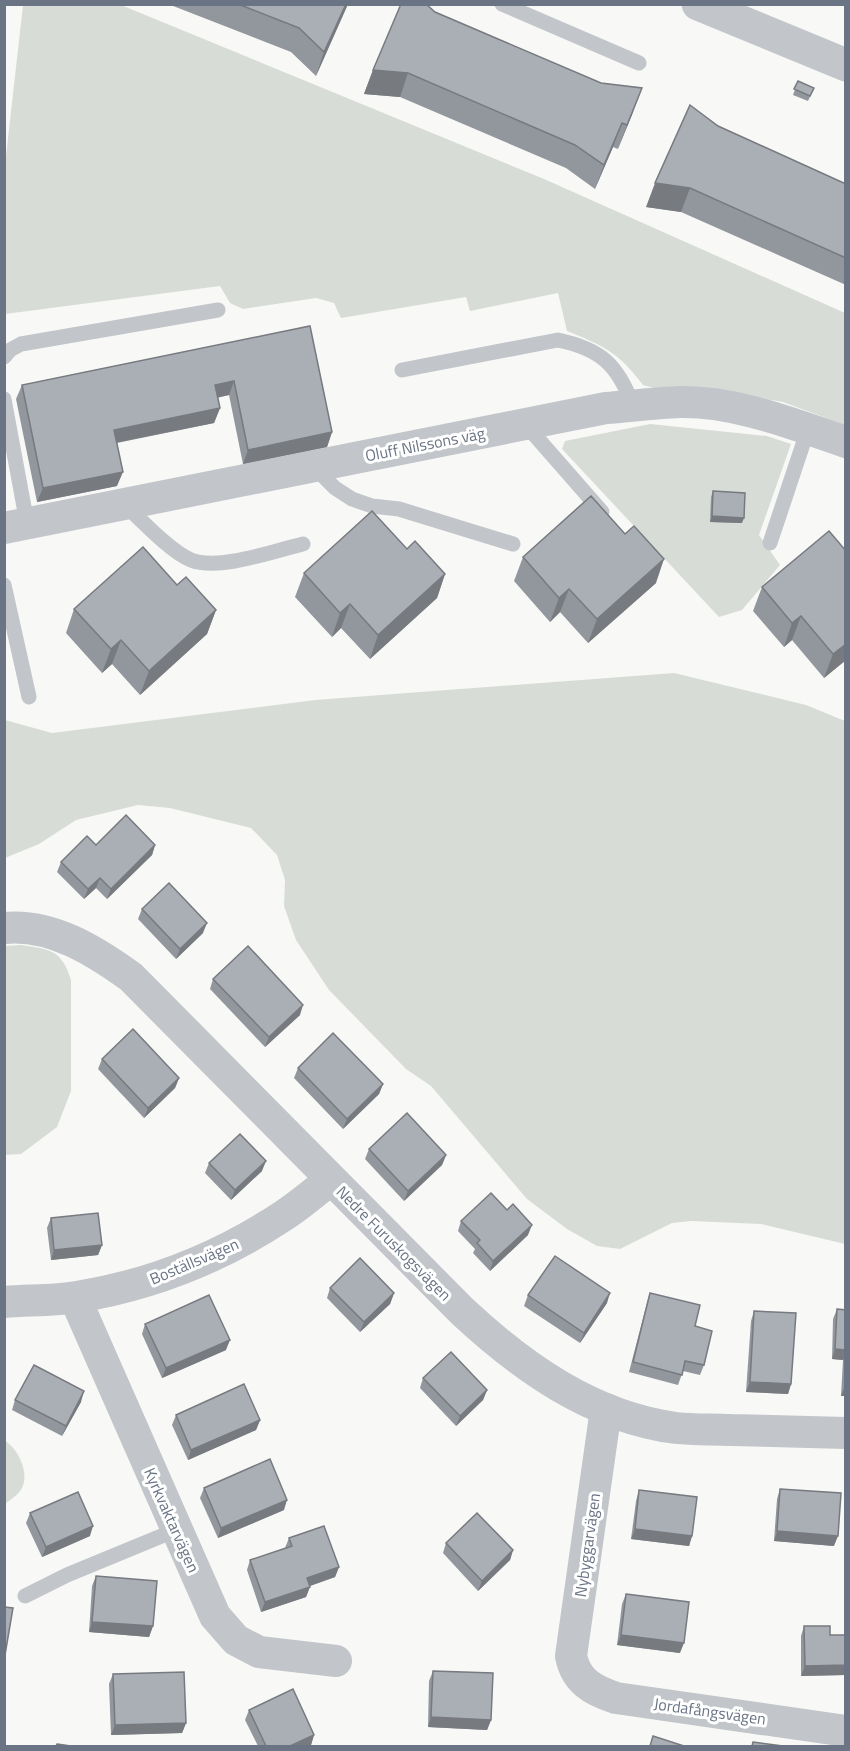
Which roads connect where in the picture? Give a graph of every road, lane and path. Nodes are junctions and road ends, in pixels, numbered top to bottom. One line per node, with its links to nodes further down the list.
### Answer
1 (502, 4): 3 (lane)
2 (698, 4): 4 (street)
3 (639, 63)
4 (846, 65)
5 (218, 310): 6 (lane)
6 (4, 357)
7 (402, 370): 9 (lane)
8 (4, 399): 16 (lane)
9 (633, 406): 10 (street, Oluff Nilssons väg); 11 (street, Oluff Nilssons väg)
10 (525, 424): 13 (street, Oluff Nilssons väg); 15 (lane)
11 (808, 429): 12 (street, Oluff Nilssons väg); 17 (lane)
12 (846, 442)
13 (314, 467): 14 (street, Oluff Nilssons väg); 19 (lane)
14 (124, 504): 16 (street, Oluff Nilssons väg); 18 (lane)
15 (609, 521)
16 (16, 525)
17 (770, 543)
18 (303, 544)
19 (513, 544)
20 (4, 585): 21 (lane)
21 (29, 697)
22 (4, 928): 23 (street, Nedre Furuskogsvägen)
23 (330, 1180): 24 (street, Boställsvägen); 26 (street, Nedre Furuskogsvägen)
24 (75, 1298): 25 (street, Boställsvägen); 28 (street, Kyrkvaktarvägen)
25 (4, 1302)
26 (606, 1409): 27 (street, Nedre Furuskogsvägen); 31 (street, Nybyggarvägen)
27 (846, 1433)
28 (176, 1530): 29 (lane); 30 (street, Kyrkvaktarvägen)
29 (25, 1596)
30 (336, 1661)
31 (579, 1678): 32 (street, Jordafångsvägen)
32 (846, 1731)

